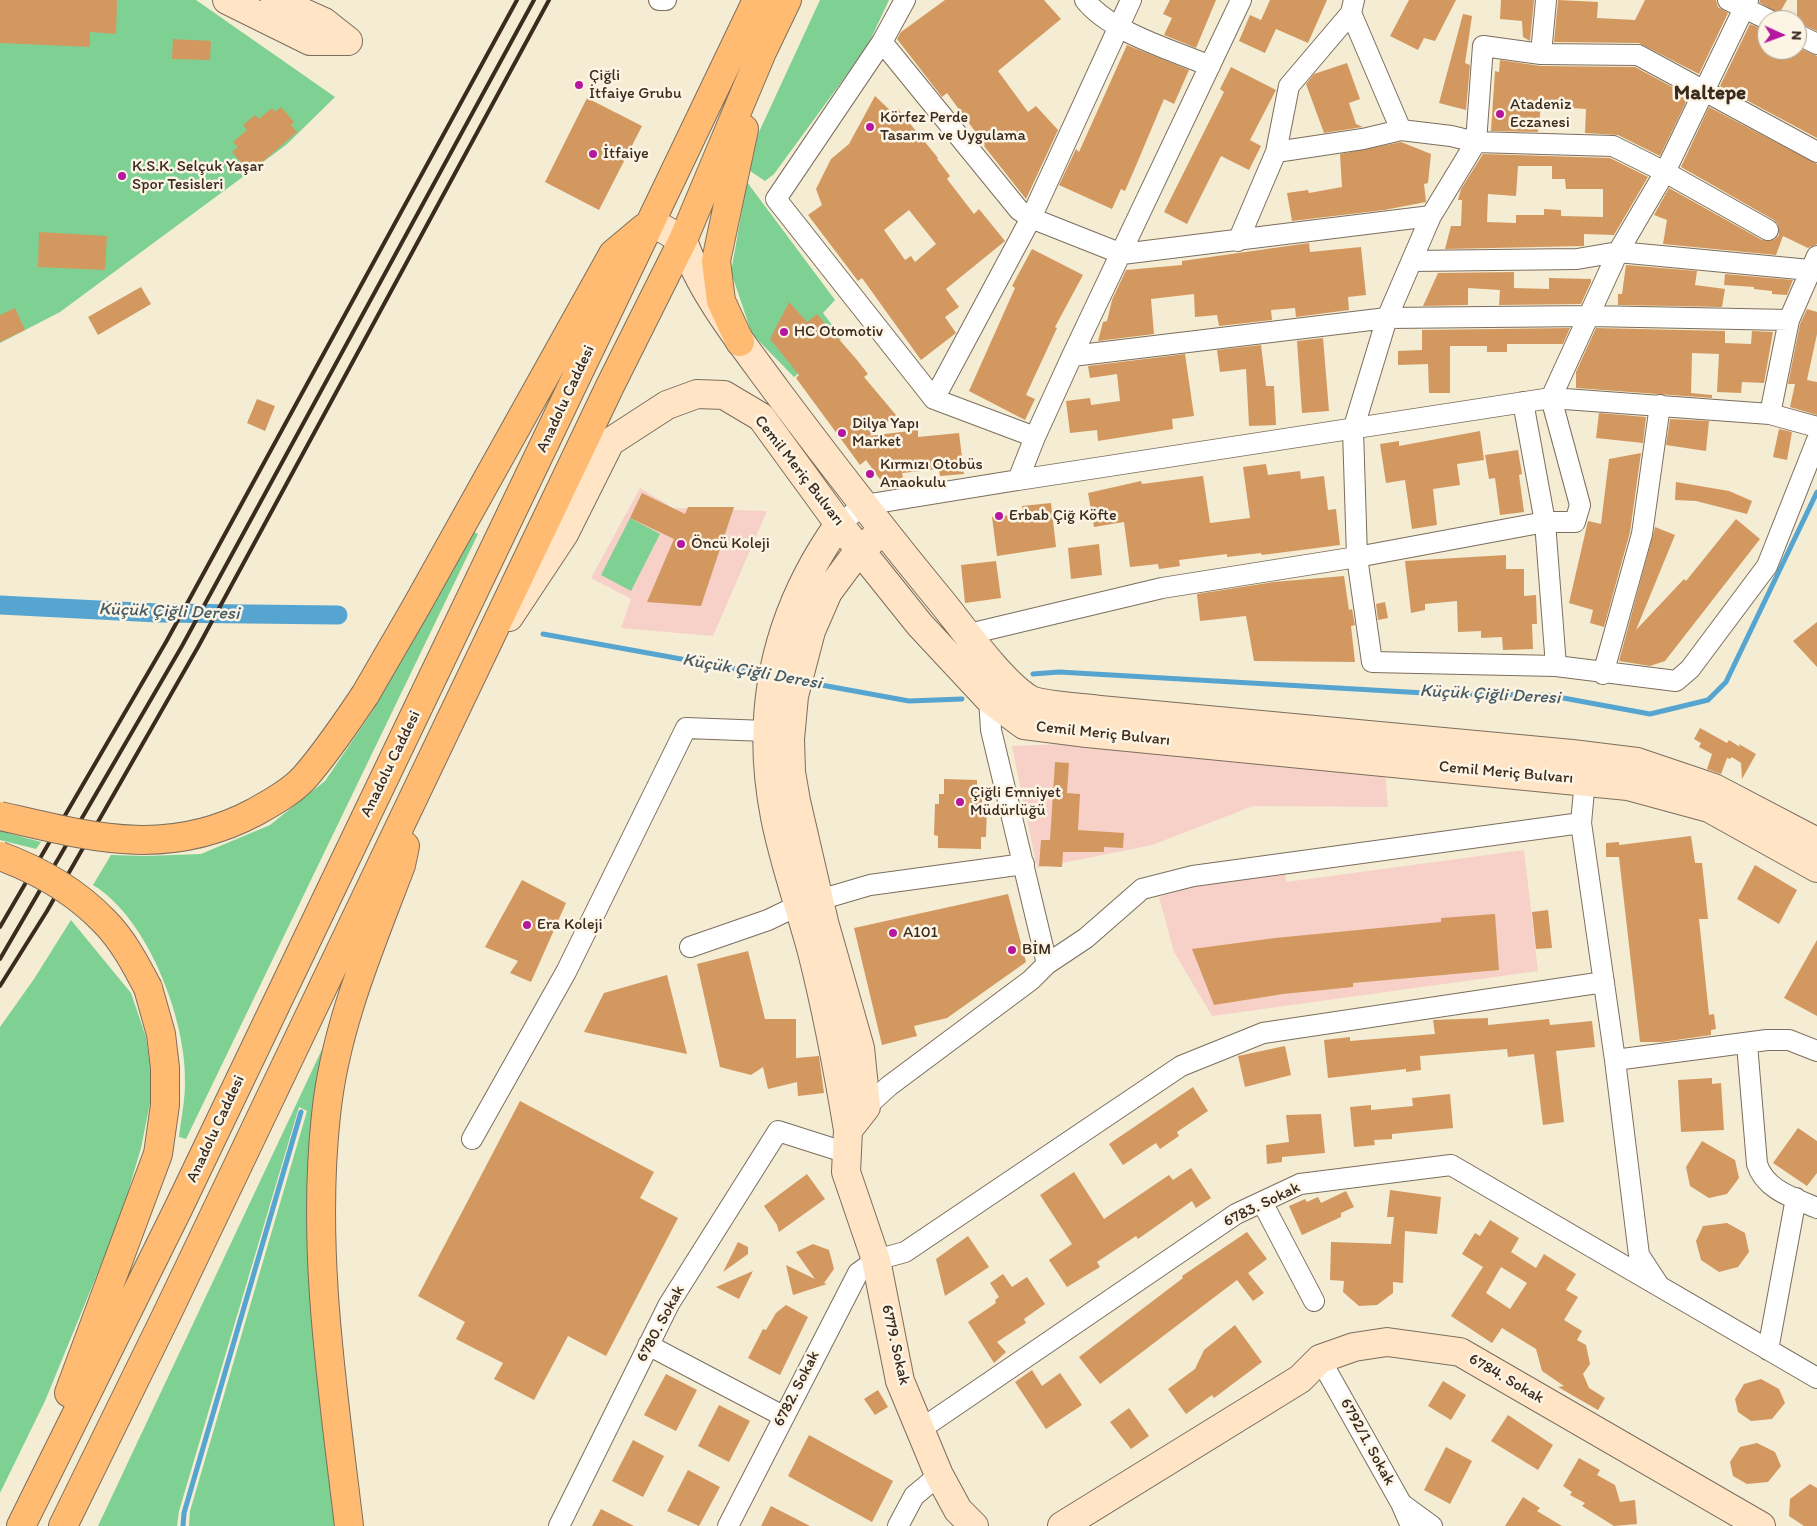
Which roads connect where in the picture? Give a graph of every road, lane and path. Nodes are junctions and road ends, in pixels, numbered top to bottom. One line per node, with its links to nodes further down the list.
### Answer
1 (227, 0): 2 (main road)
2 (274, 0)
3 (660, 0): 4 (street)
4 (666, 0)
5 (757, 0): 28 (highway, Anadolu Caddesi)
6 (787, 0): 17 (highway, Anadolu Caddesi)
7 (905, 0): 16 (street)
8 (1085, 0): 15 (street)
9 (1131, 0): 15 (street)
10 (1241, 0): 19 (street)
11 (1546, 0): 18 (street)
12 (1740, 3): 14 (street); 20 (street)
13 (1352, 7): 21 (street); 23 (street)
14 (1757, 13)
15 (1118, 27): 19 (street); 27 (street)
16 (882, 42): 27 (street); 42 (street)
17 (762, 52): 30 (highway, Anadolu Caddesi); 39 (highway)
18 (1541, 54): 20 (street); 22 (street)
19 (1210, 66): 33 (street)
20 (1702, 92): 24 (street); 25 (street)
21 (1402, 130): 22 (street); 23 (street)
22 (1476, 142): 25 (street); 26 (street)
23 (1276, 152): 31 (street)
24 (1817, 152)
25 (1665, 172): 29 (street); 32 (street)
26 (1431, 216): 31 (street); 34 (street)
27 (1031, 218): 33 (street); 42 (street)
28 (652, 222): 30 (main road); 68 (highway, bridge); 98 (highway, Anadolu Caddesi)
29 (1768, 230)
30 (683, 240): 39 (main road, Cemil Meriç Bulvarı); 59 (highway, Anadolu Caddesi)
31 (1238, 241): 33 (street)
32 (1618, 252): 34 (street); 35 (street); 36 (street)
33 (1122, 254): 40 (street)
34 (1413, 261): 37 (street)
35 (1814, 263): 38 (street)
36 (1590, 316): 37 (street); 38 (street); 41 (street)
37 (1387, 318): 40 (street); 47 (street)
38 (1789, 320): 45 (street)
39 (740, 342): 51 (main road, Cemil Meriç Bulvarı)
40 (1072, 356): 48 (street)
41 (1551, 398): 43 (street); 44 (street); 52 (street)
42 (934, 399): 48 (street)
43 (1523, 402): 47 (street); 52 (street)
44 (1660, 405): 45 (street); 61 (street)
45 (1770, 414): 46 (street)
46 (1817, 427)
47 (1353, 430): 50 (street); 56 (street)
48 (1034, 437): 50 (street)
49 (1817, 440): 61 (street)
50 (1018, 480): 51 (street)
51 (864, 505): 53 (street); 54 (main road, Cemil Meriç Bulvarı)
52 (1545, 522): 56 (street); 60 (street)
53 (839, 524): 55 (main road, Cemil Meriç Bulvarı); 58 (main road); 59 (main road, Cemil Meriç Bulvarı)
54 (883, 530): 55 (main road); 57 (main road, Cemil Meriç Bulvarı)
55 (861, 550): 58 (main road); 63 (main road, Cemil Meriç Bulvarı)
56 (1357, 557): 57 (street); 60 (street)
57 (969, 634): 62 (main road, Cemil Meriç Bulvarı)
58 (792, 652): 64 (main road)
59 (478, 664): 67 (highway, Anadolu Caddesi)
60 (1556, 666): 61 (street)
61 (1603, 674)
62 (1006, 678): 63 (street); 70 (main road, Cemil Meriç Bulvarı)
63 (989, 699): 66 (main road, Cemil Meriç Bulvarı); 72 (street)
64 (781, 705): 65 (main road); 74 (main road)
65 (766, 731): 74 (main road); 82 (street)
66 (1584, 780): 69 (street); 73 (main road, Cemil Meriç Bulvarı)
67 (418, 789): 99 (highway, Anadolu Caddesi); 100 (highway)
68 (0, 816)
69 (1581, 822): 76 (street); 77 (street)
70 (1817, 842)
71 (0, 856): 98 (highway, bridge)
72 (1024, 864): 74 (street); 76 (street)
73 (1817, 868)
74 (809, 902): 75 (street); 81 (main road); 83 (main road, 6779. Sokak)
75 (690, 947)
76 (1047, 964): 81 (street)
77 (1604, 982): 80 (street); 87 (street)
78 (1747, 1044): 79 (street); 80 (street); 84 (street)
79 (1817, 1051)
80 (1615, 1060): 88 (street)
81 (866, 1107): 83 (main road)
82 (472, 1139)
83 (847, 1141): 87 (main road, 6779. Sokak); 90 (street, 6780. Sokak)
84 (1796, 1198): 86 (street); 91 (street)
85 (1262, 1202): 88 (street, 6783. Sokak); 89 (street); 95 (street, 6783. Sokak)
86 (1817, 1208)
87 (876, 1260): 94 (street, 6782. Sokak); 95 (main road, 6779. Sokak)
88 (1660, 1288): 91 (street, 6783. Sokak)
89 (1314, 1302)
90 (648, 1345): 94 (street); 101 (street, 6780. Sokak)
91 (1768, 1350): 93 (street, 6783. Sokak)
92 (1320, 1359): 97 (street, 6792/1. Sokak); 105 (main road, 6784. Sokak); 108 (main road, 6784. Sokak)
93 (1817, 1378)
94 (783, 1416): 102 (street, 6782. Sokak)
95 (921, 1429): 96 (main road, 6779. Sokak)
96 (939, 1475): 103 (street); 104 (main road, 6779. Sokak)
97 (1401, 1503): 106 (street, 6792/1. Sokak); 107 (street)
98 (20, 1526)
99 (62, 1526)
100 (349, 1526)
101 (559, 1526)
102 (728, 1526)
103 (898, 1526)
104 (974, 1526)
105 (1062, 1526)
106 (1411, 1526)
107 (1432, 1526)
108 (1761, 1526)

